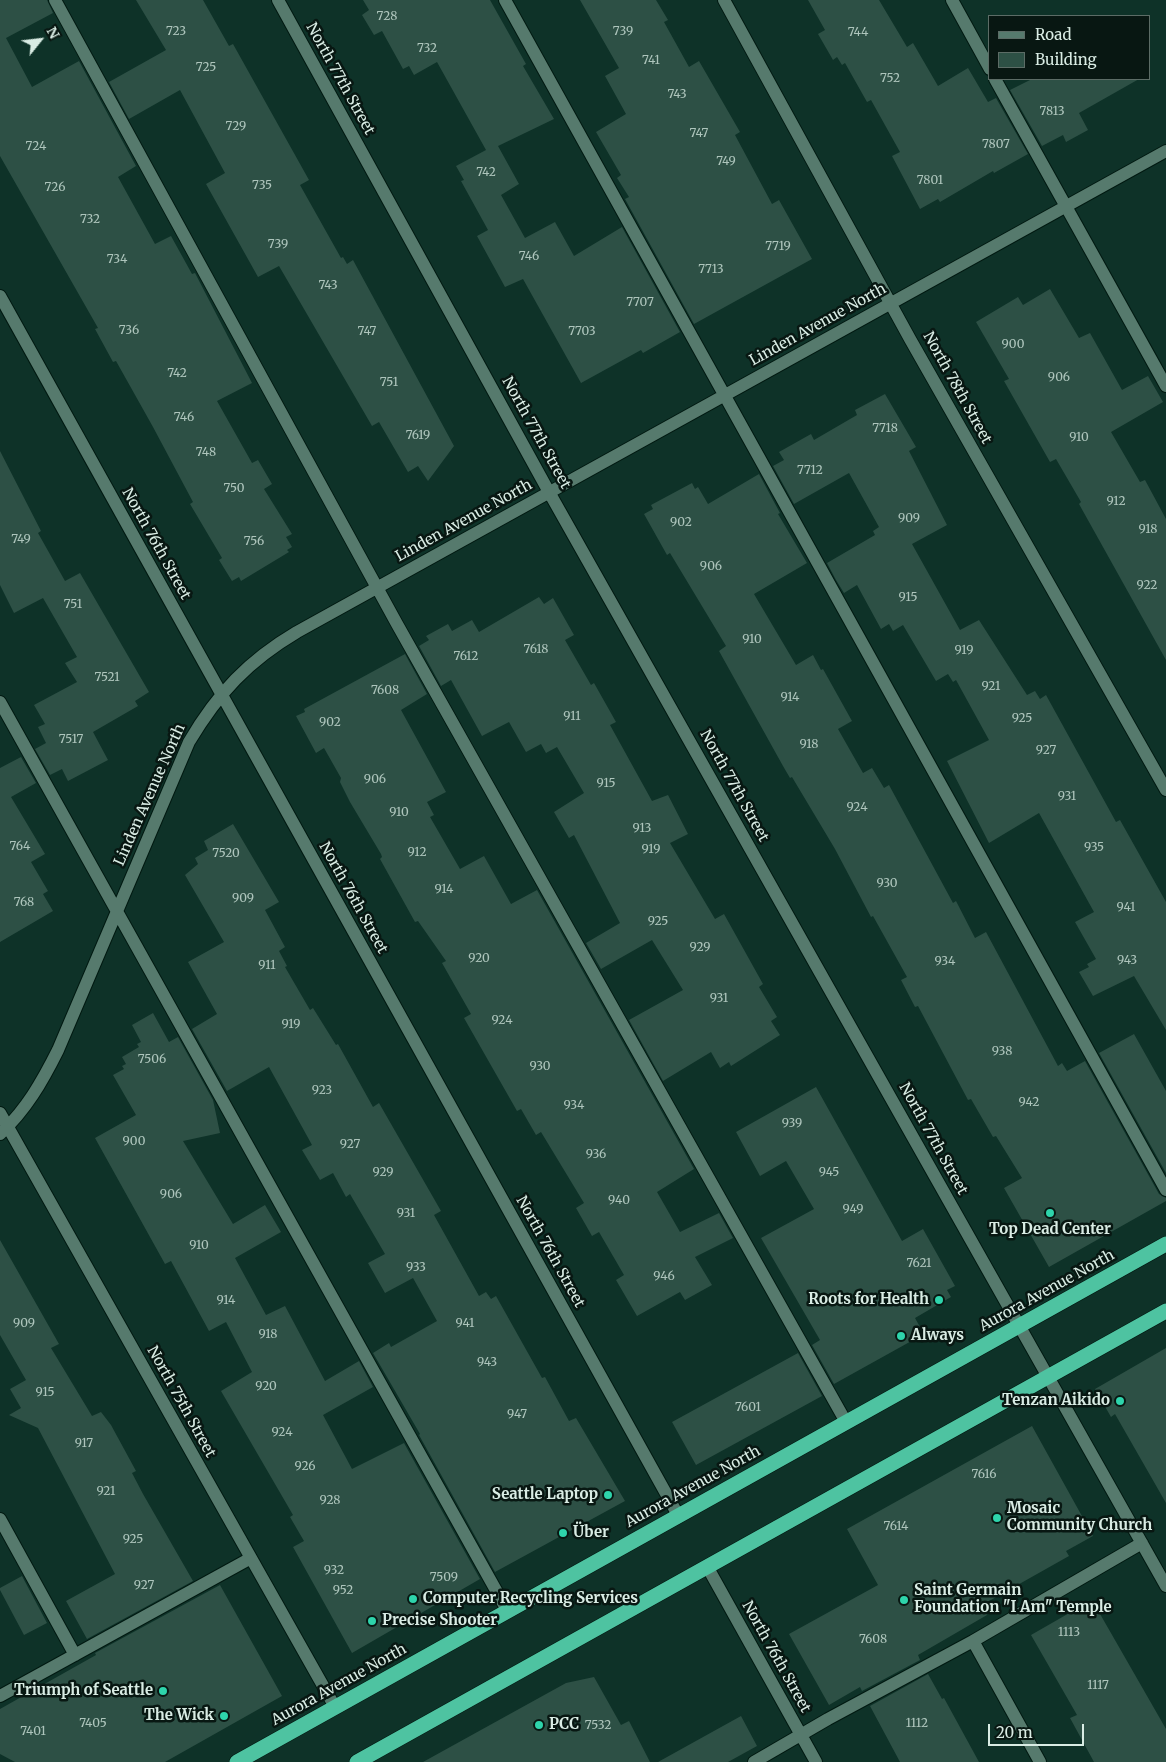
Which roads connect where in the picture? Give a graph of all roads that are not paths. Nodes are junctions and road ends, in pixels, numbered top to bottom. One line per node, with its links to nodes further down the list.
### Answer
1 (55, 0): 15 (street)
2 (278, 0): 14 (street, North 77th Street)
3 (505, 0): 13 (street)
4 (724, 0): 11 (street, North 78th Street)
5 (952, 0): 6 (street)
6 (988, 65)
7 (996, 80): 9 (street)
8 (1166, 151): 9 (street, Linden Avenue North)
9 (1066, 206): 11 (street, Linden Avenue North); 12 (street)
10 (0, 296): 16 (street, North 76th Street)
11 (891, 303): 13 (street, Linden Avenue North); 18 (street, North 78th Street)
12 (1166, 386)
13 (725, 395): 14 (street, Linden Avenue North); 22 (street)
14 (549, 492): 15 (street, Linden Avenue North); 25 (street, North 77th Street)
15 (377, 588): 16 (street, Linden Avenue North); 27 (street)
16 (221, 693): 19 (street, Linden Avenue North); 28 (street, North 76th Street)
17 (0, 702): 19 (street)
18 (1166, 790)
19 (116, 912): 21 (street, Linden Avenue North); 34 (street)
20 (0, 1113): 21 (street, North 75th Street)
21 (4, 1130): 31 (street, North 75th Street)
22 (1166, 1190)
23 (1166, 1244): 25 (highway, Aurora Avenue North)
24 (1166, 1312): 26 (highway)
25 (1019, 1326): 26 (street, North 77th Street); 27 (highway, Aurora Avenue North)
26 (1048, 1377): 30 (street, North 77th Street); 32 (highway)
27 (846, 1422): 28 (highway, Aurora Avenue North)
28 (678, 1516): 34 (highway, Aurora Avenue North)
29 (0, 1519): 36 (street)
30 (1142, 1543): 33 (street, North 77th Street); 35 (street)
31 (251, 1558): 36 (street); 38 (street, North 75th Street)
32 (708, 1568): 39 (street, North 76th Street); 41 (highway)
33 (1166, 1586)
34 (507, 1610): 38 (highway, Aurora Avenue North)
35 (973, 1641): 39 (street); 44 (street)
36 (75, 1655): 37 (street)
37 (0, 1696)
38 (335, 1707): 40 (highway, Aurora Avenue North)
39 (801, 1735): 42 (street); 43 (street, North 76th Street)
40 (237, 1762)
41 (357, 1762)
42 (754, 1762)
43 (816, 1762)
44 (1040, 1762)

